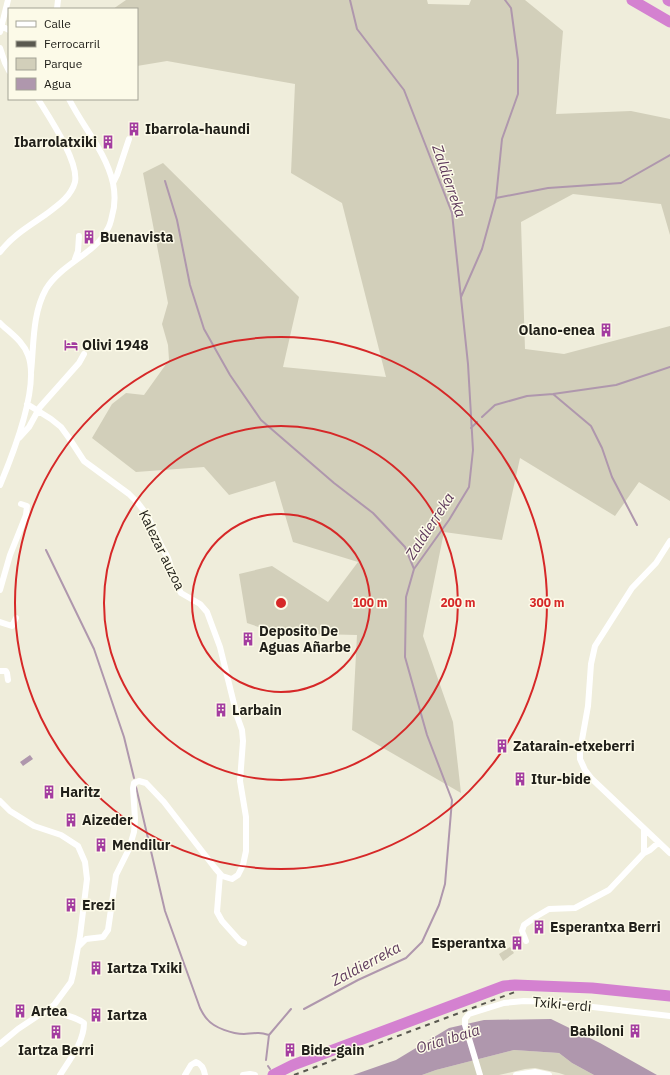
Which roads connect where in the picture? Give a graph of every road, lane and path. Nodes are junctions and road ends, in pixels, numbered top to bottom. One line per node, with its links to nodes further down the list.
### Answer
1 (9, 0): 4 (street)
2 (632, 0): 3 (highway)
3 (670, 22)
4 (1, 29)
5 (0, 48): 6 (street)
6 (8, 69)
7 (39, 100): 12 (street)
8 (70, 100): 10 (street)
9 (129, 139): 10 (street)
10 (113, 183): 13 (street)
11 (79, 236): 13 (street)
12 (0, 252)
13 (76, 260): 16 (street)
14 (0, 323): 16 (street)
15 (84, 354): 18 (street)
16 (31, 372): 17 (street)
17 (27, 404): 18 (street, Kalezar auzoa); 19 (street)
18 (38, 411): 19 (street); 33 (street, Kalezar auzoa)
19 (17, 439): 20 (street)
20 (0, 485)
21 (21, 504): 23 (street)
22 (670, 540): 29 (street)
23 (0, 590)
24 (16, 618): 25 (street)
25 (0, 622)
26 (0, 671): 27 (street)
27 (8, 680)
28 (0, 801): 36 (street)
29 (644, 829): 30 (street); 32 (street)
30 (658, 842): 31 (street); 32 (street)
31 (670, 853)
32 (644, 854): 34 (street)
33 (220, 874): 35 (street); 36 (street)
34 (526, 941)
35 (244, 943)
36 (79, 946): 38 (street)
37 (670, 996): 47 (highway)
38 (50, 1008): 40 (street); 42 (street)
39 (670, 1016): 41 (street, Txiki-erdi)
40 (0, 1044)
41 (479, 1074)
42 (60, 1075)
43 (185, 1075): 44 (street)
44 (205, 1075)
45 (244, 1075): 46 (street)
46 (255, 1075)
47 (273, 1075)
48 (516, 1075): 49 (street)
49 (549, 1075)

